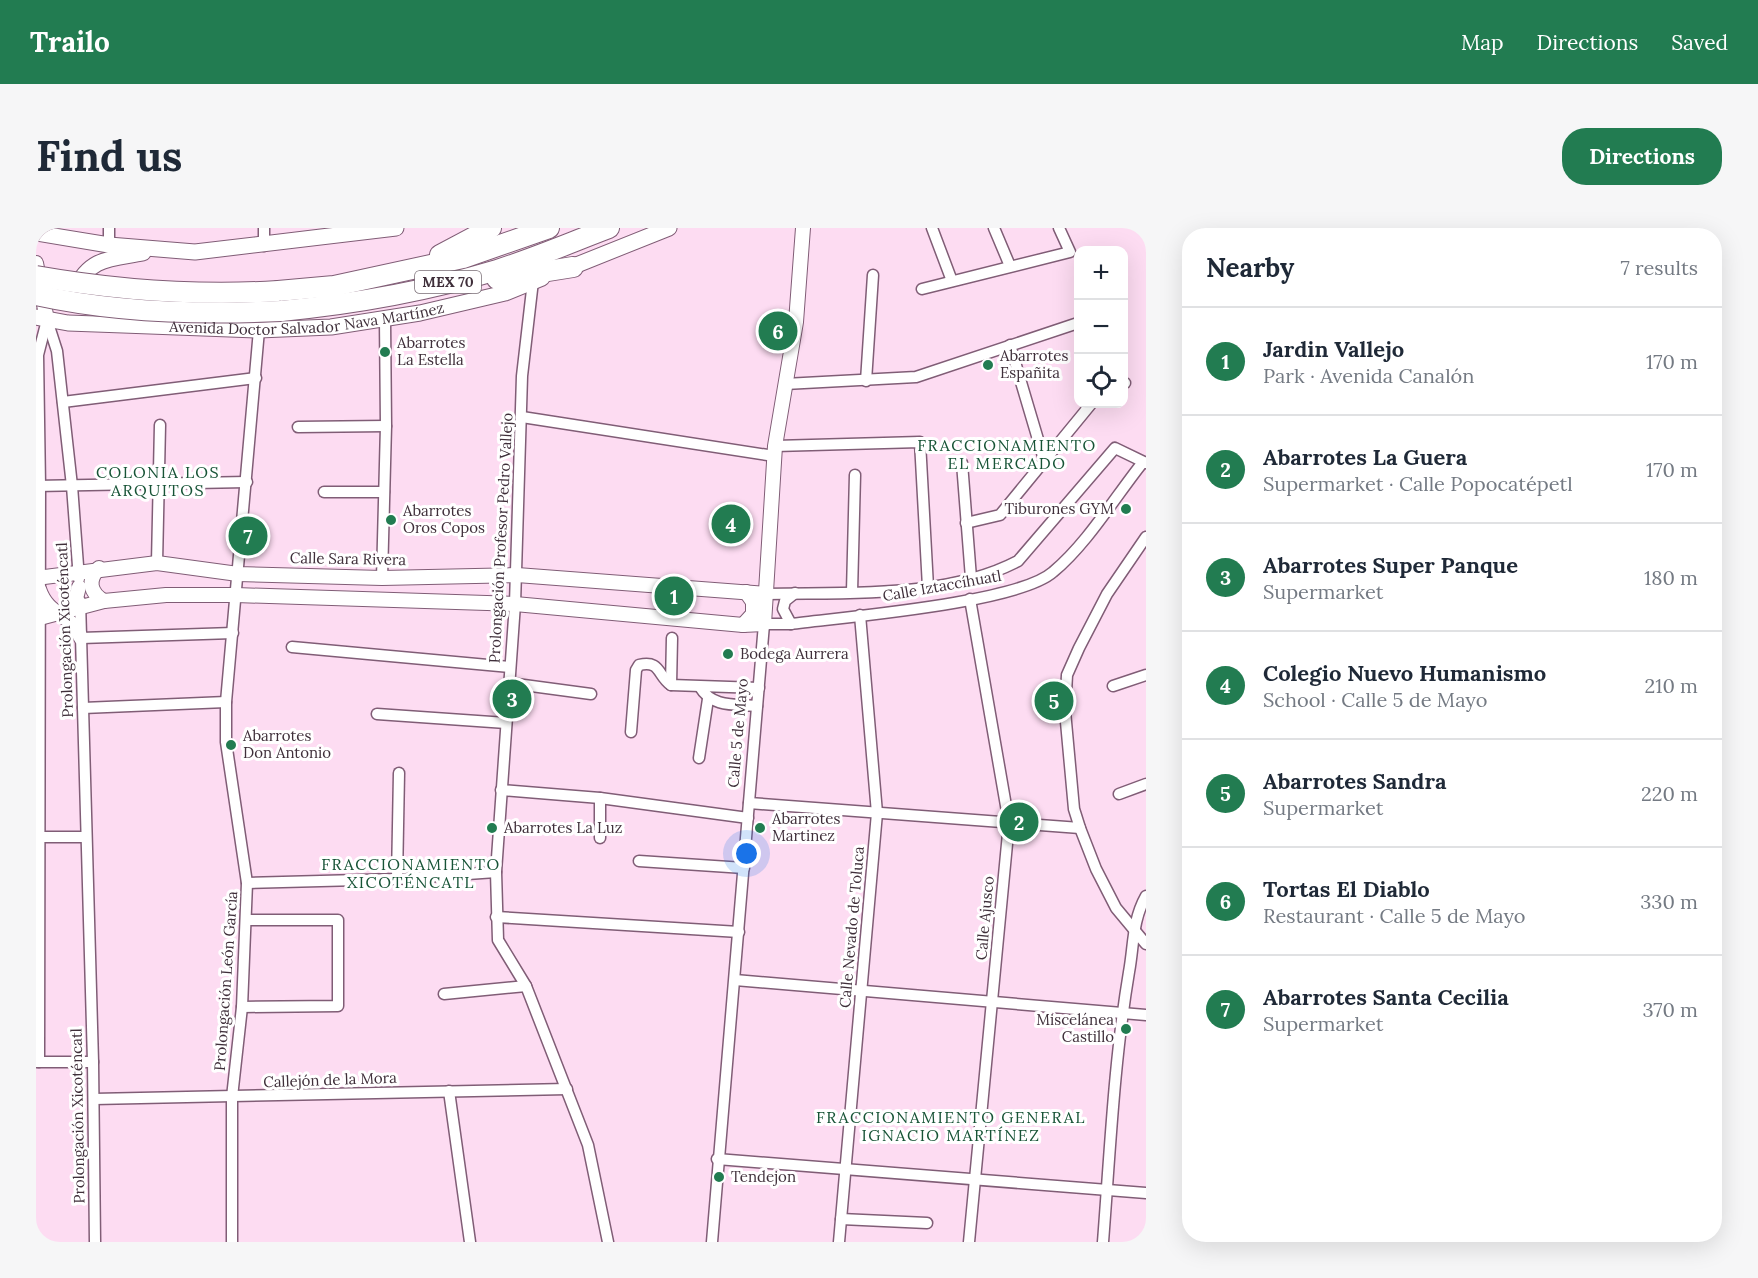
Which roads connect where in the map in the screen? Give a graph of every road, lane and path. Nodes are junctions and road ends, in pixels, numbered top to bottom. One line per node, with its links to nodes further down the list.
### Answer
1 (109, 228): 13 (street)
2 (264, 228): 14 (street)
3 (396, 228): 14 (main road)
4 (491, 228): 19 (highway)
5 (549, 228): 19 (highway, Avenida Doctor Salvador Nava Martínez / MEX 70)
6 (609, 228): 26 (highway, Avenida Doctor Salvador Nava Martínez / MEX 70)
7 (669, 228): 18 (main road, Avenida Doctor Salvador Nava Martínez)
8 (803, 228): 35 (street, Calle 5 de Mayo)
9 (932, 228): 23 (street)
10 (994, 228): 17 (street)
11 (1059, 228): 17 (street)
12 (36, 233): 13 (main road)
13 (109, 245): 15 (main road)
14 (264, 246): 15 (main road)
15 (164, 250): 30 (main road)
16 (36, 263): 27 (street)
17 (1010, 266): 23 (street)
18 (573, 267): 22 (main road, Avenida Doctor Salvador Nava Martínez); 26 (highway)
19 (389, 274): 21 (highway, Avenida Doctor Salvador Nava Martínez / MEX 70, bridge)
20 (873, 275): 34 (street)
21 (36, 276)
22 (533, 281): 28 (main road, Avenida Doctor Salvador Nava Martínez); 38 (street, Prolongación Profesor Pedro Vallejo)
23 (952, 281): 24 (street)
24 (922, 289)
25 (36, 295): 26 (highway, Avenida Doctor Salvador Nava Martínez / MEX 70, bridge)
26 (385, 297)
27 (42, 318): 30 (main road, Avenida Doctor Salvador Nava Martínez); 36 (street, Prolongación Xicoténcatl); 49 (street, Prolongación Xicoténcatl)
28 (385, 321): 31 (main road, Avenida Doctor Salvador Nava Martínez); 40 (street)
29 (1074, 324): 32 (street)
30 (123, 325): 31 (main road, Avenida Doctor Salvador Nava Martínez)
31 (259, 330): 33 (street, Prolongación León García)
32 (1010, 345): 34 (street); 44 (street)
33 (256, 378): 36 (street); 47 (street, Prolongación León García)
34 (866, 381): 35 (street)
35 (785, 384): 42 (street, Calle 5 de Mayo)
36 (63, 402): 50 (street, Prolongación Xicoténcatl)
37 (1088, 408): 44 (street)
38 (522, 417): 42 (street); 59 (street, Prolongación Profesor Pedro Vallejo)
39 (160, 425): 48 (street)
40 (386, 426): 41 (street); 52 (street)
41 (298, 427)
42 (774, 451): 64 (street); 68 (street, Calle 5 de Mayo)
43 (962, 463): 53 (street)
44 (1045, 463): 53 (street)
45 (1144, 463): 61 (street, Calle Iztaccíhuatl); 70 (street, Calle Iztaccíhuatl)
46 (855, 475): 66 (street)
47 (247, 482): 48 (street); 58 (street, Prolongación León García)
48 (157, 485): 50 (street); 55 (street)
49 (38, 486): 50 (street); 62 (street, Prolongación Xicoténcatl)
50 (72, 486): 57 (street, Prolongación Xicoténcatl)
51 (324, 492): 52 (street)
52 (384, 492): 60 (street)
53 (966, 523): 61 (street)
54 (1146, 537): 108 (street)
55 (157, 563): 56 (street, Calle Sara Rivera); 58 (street, Calle Sara Rivera)
56 (99, 568): 57 (street, Calle Sara Rivera); 71 (street)
57 (78, 571): 62 (street, Calle Sara Rivera); 63 (street, Prolongación Xicoténcatl)
58 (238, 574): 60 (street, Calle Sara Rivera); 69 (street, Prolongación León García)
59 (517, 575): 60 (street, Calle Sara Rivera); 65 (street, Calle Sara Rivera); 72 (street, Prolongación Profesor Pedro Vallejo)
60 (382, 578)
61 (971, 578): 64 (street, Calle Iztaccíhuatl)
62 (38, 581): 73 (street); 75 (street, Prolongación Xicoténcatl)
63 (79, 587): 73 (street)
64 (928, 587): 66 (street, Calle Iztaccíhuatl)
65 (746, 592): 68 (street, Calle Sara Rivera); 78 (street)
66 (852, 592): 67 (street, Calle Iztaccíhuatl)
67 (795, 593): 68 (street, Calle Iztaccíhuatl); 77 (street)
68 (766, 594): 76 (street, Calle 5 de Mayo)
69 (236, 595): 71 (street); 72 (street); 79 (street, Prolongación León García)
70 (970, 599): 74 (street, Calle Iztaccíhuatl); 107 (street, Calle Ajusco)
71 (104, 601): 73 (street)
72 (515, 604): 78 (street); 83 (street, Prolongación Profesor Pedro Vallejo)
73 (68, 611): 75 (street); 80 (street, Prolongación Xicoténcatl); 80 (street)
74 (860, 615): 77 (street, Calle Iztaccíhuatl); 105 (street, Calle Nevado de Toluca)
75 (38, 619): 109 (street, Prolongación Xicoténcatl)
76 (764, 624): 77 (street, Calle Iztaccíhuatl); 78 (street); 89 (street, Calle 5 de Mayo)
77 (791, 624)
78 (743, 625)
79 (233, 633): 80 (street); 92 (street, Prolongación León García)
80 (81, 638): 94 (street, Prolongación Xicoténcatl)
81 (672, 638): 86 (street)
82 (292, 647): 83 (street)
83 (510, 667): 85 (street, Prolongación Profesor Pedro Vallejo)
84 (1146, 675): 87 (street)
85 (510, 683): 90 (street); 96 (street, Prolongación Profesor Pedro Vallejo)
86 (671, 685): 88 (street); 97 (street)
87 (1113, 686)
88 (700, 687): 89 (street); 91 (street)
89 (759, 688): 93 (street, Calle 5 de Mayo)
90 (591, 694)
91 (708, 699): 93 (street); 98 (street)
92 (226, 702): 94 (street); 116 (street, Prolongación León García)
93 (757, 706): 104 (street, Calle 5 de Mayo)
94 (83, 708): 110 (street, Prolongación Xicoténcatl)
95 (377, 714): 96 (street)
96 (506, 723): 101 (street, Prolongación Profesor Pedro Vallejo)
97 (632, 732)
98 (699, 758)
99 (399, 773): 115 (street)
100 (1146, 784): 102 (street)
101 (501, 790): 103 (street); 114 (street, Prolongación Profesor Pedro Vallejo)
102 (1119, 794)
103 (600, 798): 106 (street); 111 (street)
104 (749, 802): 105 (street); 106 (street, Calle 5 de Mayo)
105 (877, 813): 107 (street); 125 (street, Calle Nevado de Toluca)
106 (748, 818): 113 (street, Calle 5 de Mayo)
107 (1009, 823): 108 (street); 127 (street, Calle Ajusco)
108 (1080, 828): 120 (street)
109 (37, 837): 110 (street); 131 (street, Prolongación Xicoténcatl)
110 (86, 837): 132 (street, Prolongación Xicoténcatl)
111 (600, 838)
112 (639, 861): 113 (street)
113 (744, 868): 121 (street, Calle 5 de Mayo)
114 (496, 872): 115 (street); 118 (street, Prolongación Profesor Pedro Vallejo)
115 (397, 879): 116 (street)
116 (247, 883): 119 (street, Prolongación León García)
117 (1146, 896): 120 (street)
118 (496, 917): 121 (street); 124 (street, Prolongación Profesor Pedro Vallejo)
119 (246, 920): 128 (street, Prolongación León García); 128 (street)
120 (1134, 928): 122 (street); 129 (street)
121 (739, 932): 123 (street, Calle 5 de Mayo)
122 (1146, 944)
123 (735, 980): 125 (street); 137 (street, Calle 5 de Mayo)
124 (526, 986): 126 (street); 133 (street, Prolongación Profesor Pedro Vallejo)
125 (861, 992): 127 (street); 138 (street, Calle Nevado de Toluca)
126 (444, 994)
127 (992, 1000): 129 (street); 139 (street, Calle Ajusco)
128 (242, 1007): 135 (street, Prolongación León García)
129 (1121, 1013): 130 (street); 140 (street)
130 (1146, 1015)
131 (37, 1062): 132 (street)
132 (93, 1062): 136 (street, Prolongación Xicoténcatl)
133 (567, 1089): 134 (street, Callejón de la Mora); 147 (street, Prolongación Profesor Pedro Vallejo)
134 (449, 1091): 135 (street, Callejón de la Mora); 146 (street)
135 (232, 1097): 136 (street, Callejón de la Mora); 145 (street, Prolongación León García)
136 (94, 1099): 144 (street, Prolongación Xicoténcatl)
137 (717, 1159): 138 (street); 148 (street, Calle 5 de Mayo)
138 (845, 1171): 139 (street); 142 (street, Calle Nevado de Toluca)
139 (973, 1181): 140 (street); 150 (street, Calle Ajusco)
140 (1107, 1190): 141 (street); 151 (street)
141 (1146, 1193)
142 (841, 1219): 143 (street); 149 (street, Calle Nevado de Toluca)
143 (927, 1223)
144 (95, 1242)
145 (232, 1242)
146 (470, 1242)
147 (608, 1242)
148 (712, 1242)
149 (840, 1242)
150 (969, 1242)
151 (1103, 1242)

